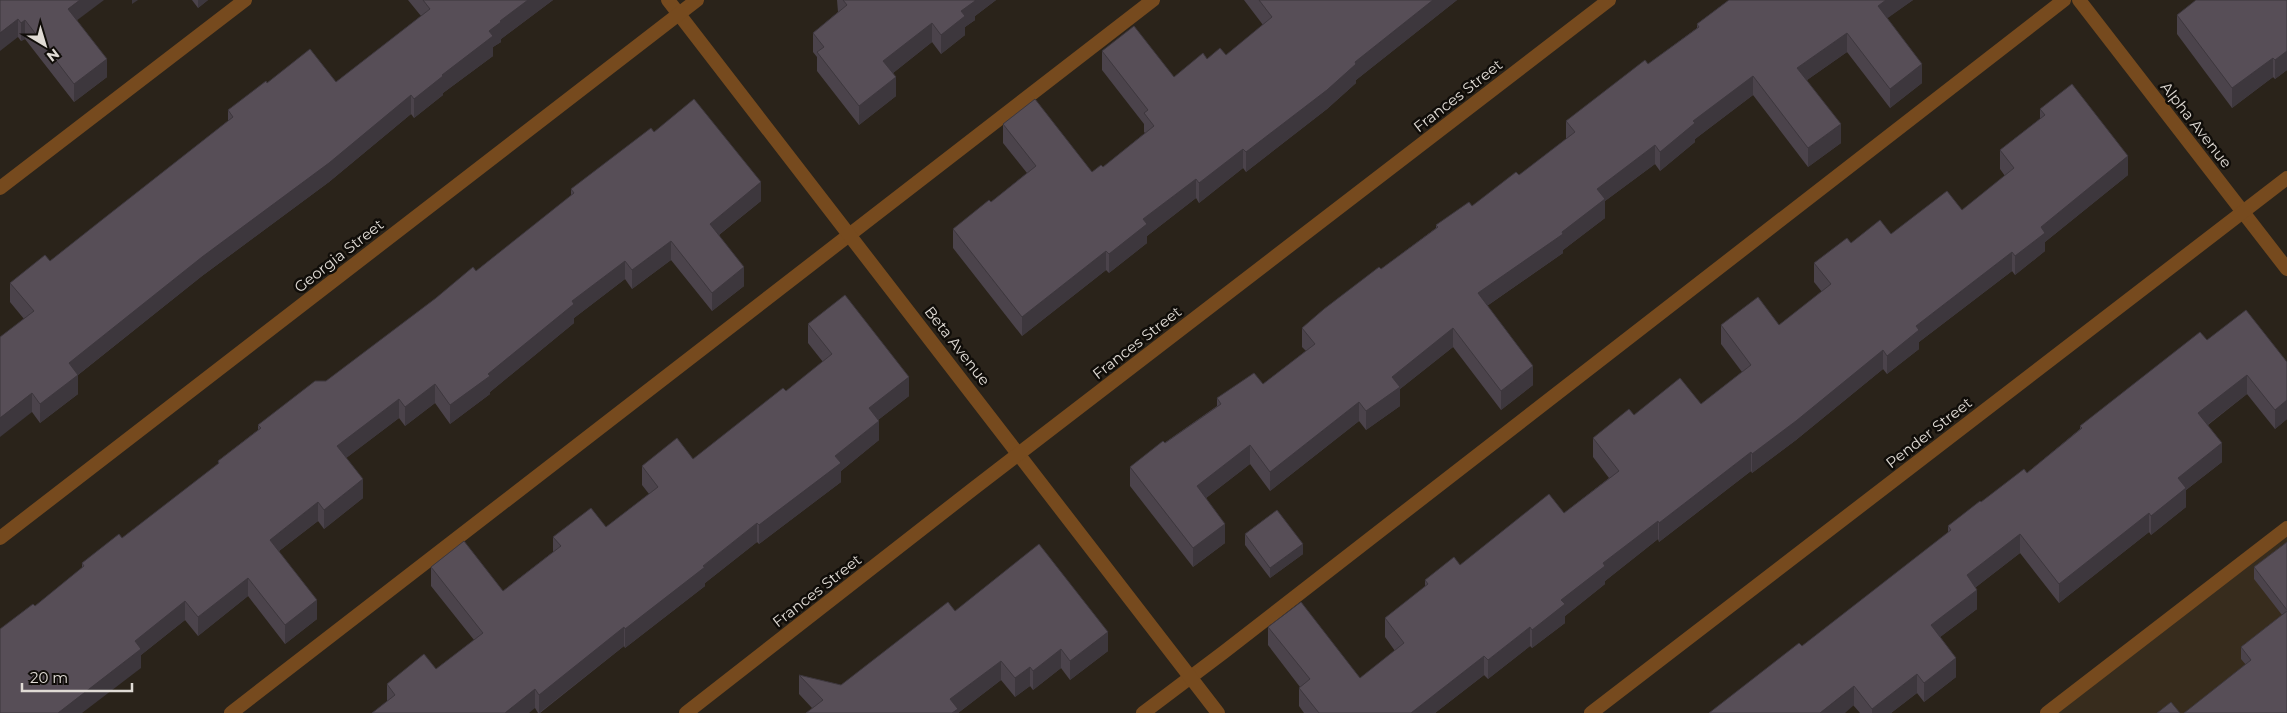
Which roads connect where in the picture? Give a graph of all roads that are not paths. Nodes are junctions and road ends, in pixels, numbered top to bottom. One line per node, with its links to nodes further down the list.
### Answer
1 (245, 0): 10 (street)
2 (668, 0): 8 (street, Beta Avenue)
3 (696, 0): 8 (street, Georgia Street)
4 (1153, 0): 12 (street)
5 (1609, 0): 14 (street, Frances Street)
6 (2064, 0): 17 (street)
7 (2079, 0): 11 (street, Alpha Avenue)
8 (679, 14): 12 (street, Beta Avenue); 16 (street, Georgia Street)
9 (2287, 178): 11 (street, Pender Street)
10 (0, 188)
11 (2244, 213): 13 (street, Alpha Avenue); 22 (street, Pender Street)
12 (850, 235): 14 (street, Beta Avenue); 18 (street)
13 (2287, 269)
14 (1020, 454): 17 (street, Beta Avenue); 19 (street, Frances Street)
15 (2287, 528): 23 (street)
16 (0, 538)
17 (1191, 678): 20 (street); 21 (street, Beta Avenue)
18 (231, 713)
19 (686, 713)
20 (1143, 713)
21 (1218, 713)
22 (1591, 713)
23 (2047, 713)

